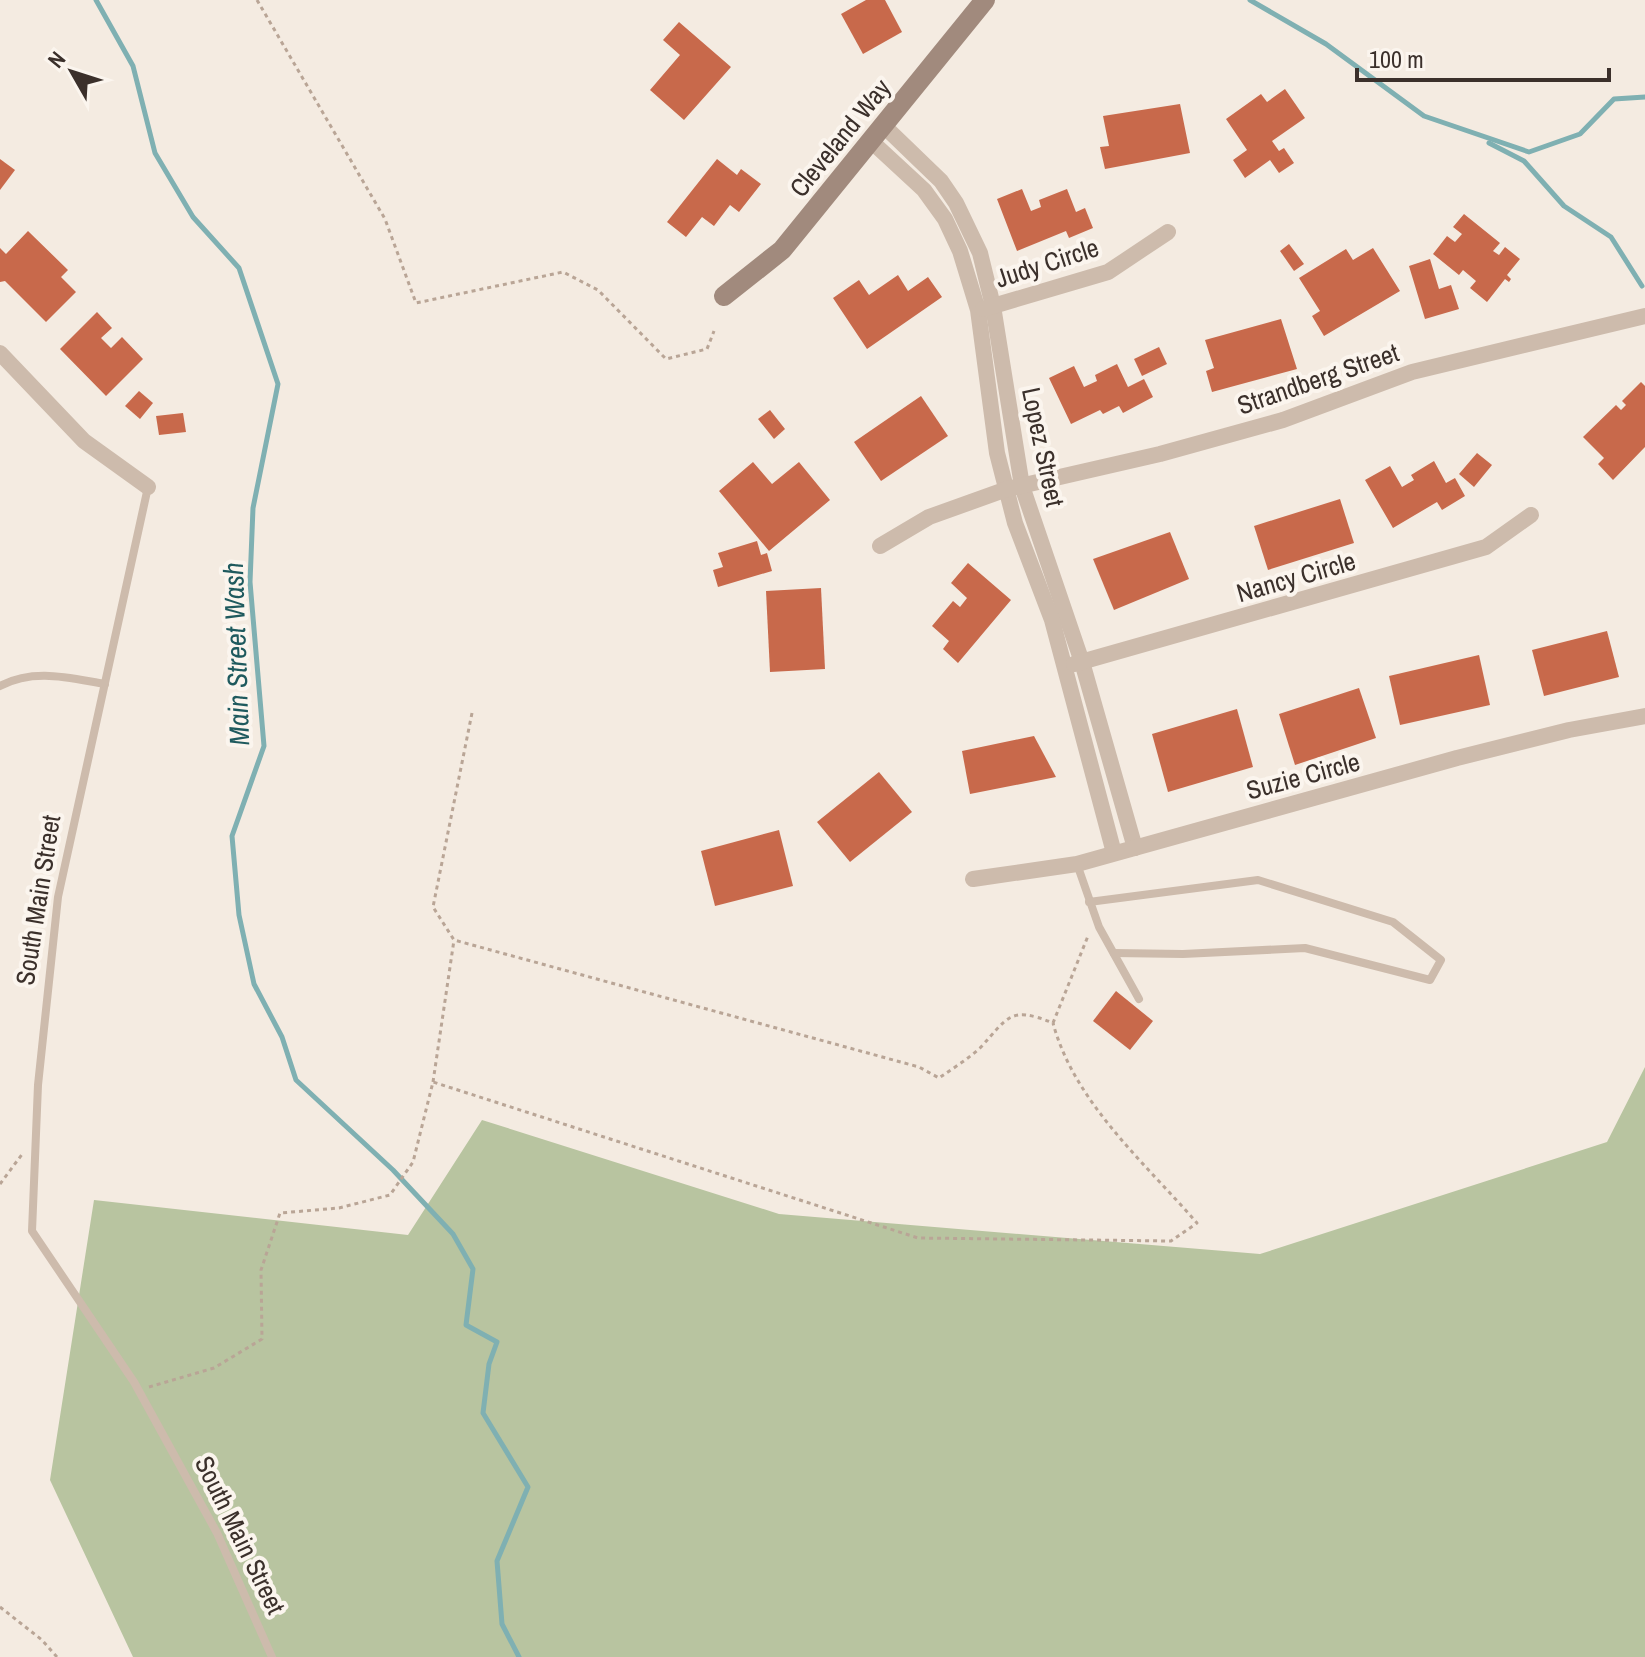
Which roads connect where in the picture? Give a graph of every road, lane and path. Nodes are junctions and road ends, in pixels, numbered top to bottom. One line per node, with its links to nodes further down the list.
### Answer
1 (257, 0): 8 (path)
2 (985, 0): 3 (street, Cleveland Way)
3 (878, 134): 5 (street, Cleveland Way); 6 (street, Lopez Street)
4 (1168, 232): 6 (street, Judy Circle)
5 (724, 296)
6 (985, 308): 11 (street, Lopez Street)
7 (1645, 316): 11 (street, Strandberg Street)
8 (714, 331)
9 (0, 353): 10 (street, South Main Street)
10 (148, 487): 16 (lane, South Main Street)
11 (1014, 487): 13 (street, Strandberg Street); 14 (street, Lopez Street); 15 (street, Lopez Street)
12 (1531, 515): 14 (street, Nancy Circle)
13 (880, 546)
14 (1082, 662): 15 (street, Nancy Circle); 20 (street, Lopez Street)
15 (1065, 667): 21 (street, Lopez Street)
16 (105, 684): 17 (lane); 31 (lane, South Main Street)
17 (0, 686)
18 (472, 713): 26 (path)
19 (1645, 716): 20 (street, Suzie Circle)
20 (1135, 848): 21 (street, Suzie Circle)
21 (1114, 853): 22 (street, Suzie Circle)
22 (1077, 864): 23 (street, Suzie Circle); 24 (lane)
23 (973, 879)
24 (1089, 902): 25 (lane); 27 (lane)
25 (1095, 917): 27 (lane); 29 (path)
26 (454, 940): 29 (path); 30 (path)
27 (1114, 953): 28 (lane)
28 (1139, 999)
29 (1053, 1023): 30 (path)
30 (433, 1082): 33 (path)
31 (35, 1138): 32 (path); 33 (lane, South Main Street)
32 (0, 1184)
33 (139, 1390): 36 (lane, South Main Street)
34 (0, 1607): 35 (path)
35 (57, 1657)
36 (272, 1657)

